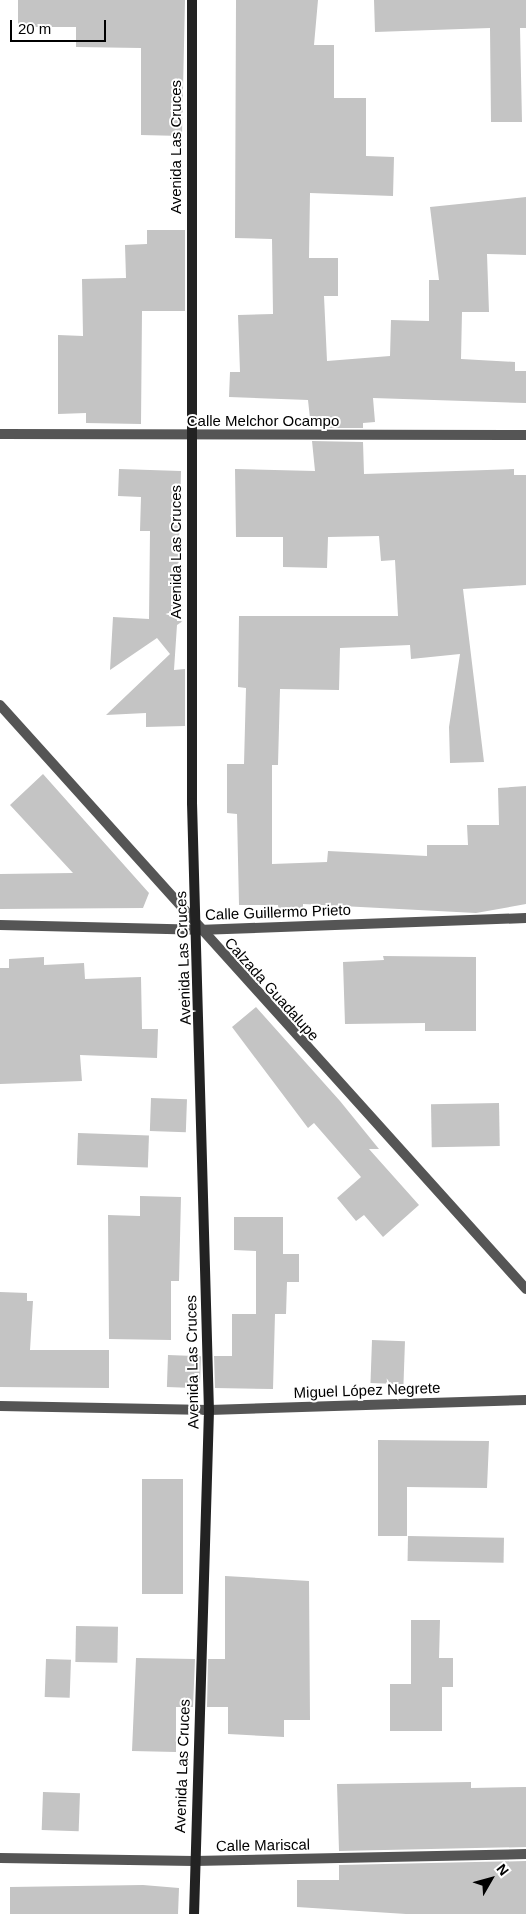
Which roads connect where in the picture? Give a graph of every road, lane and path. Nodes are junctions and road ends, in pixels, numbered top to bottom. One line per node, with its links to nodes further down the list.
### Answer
1 (192, 0): 4 (street, Avenida Las Cruces)
2 (0, 434): 4 (street, Calle Melchor Ocampo)
3 (526, 435): 4 (street, Calle Melchor Ocampo)
4 (190, 437): 8 (street, Avenida Las Cruces)
5 (0, 705): 8 (street, Calzada Guadalupe)
6 (526, 918): 8 (street, Calle Guillermo Prieto)
7 (0, 925): 8 (street, Calle Guillermo Prieto)
8 (198, 930): 9 (street, Calzada Guadalupe); 12 (street, Avenida Las Cruces)
9 (526, 1289)
10 (526, 1400): 12 (street, Miguel López Negrete)
11 (0, 1406): 12 (street, Miguel López Negrete)
12 (209, 1410): 15 (street, Avenida Las Cruces)
13 (526, 1854): 15 (street, Calle Mariscal)
14 (0, 1858): 15 (street, Calle Mariscal)
15 (194, 1861): 16 (street, Avenida Las Cruces)
16 (194, 1914)

